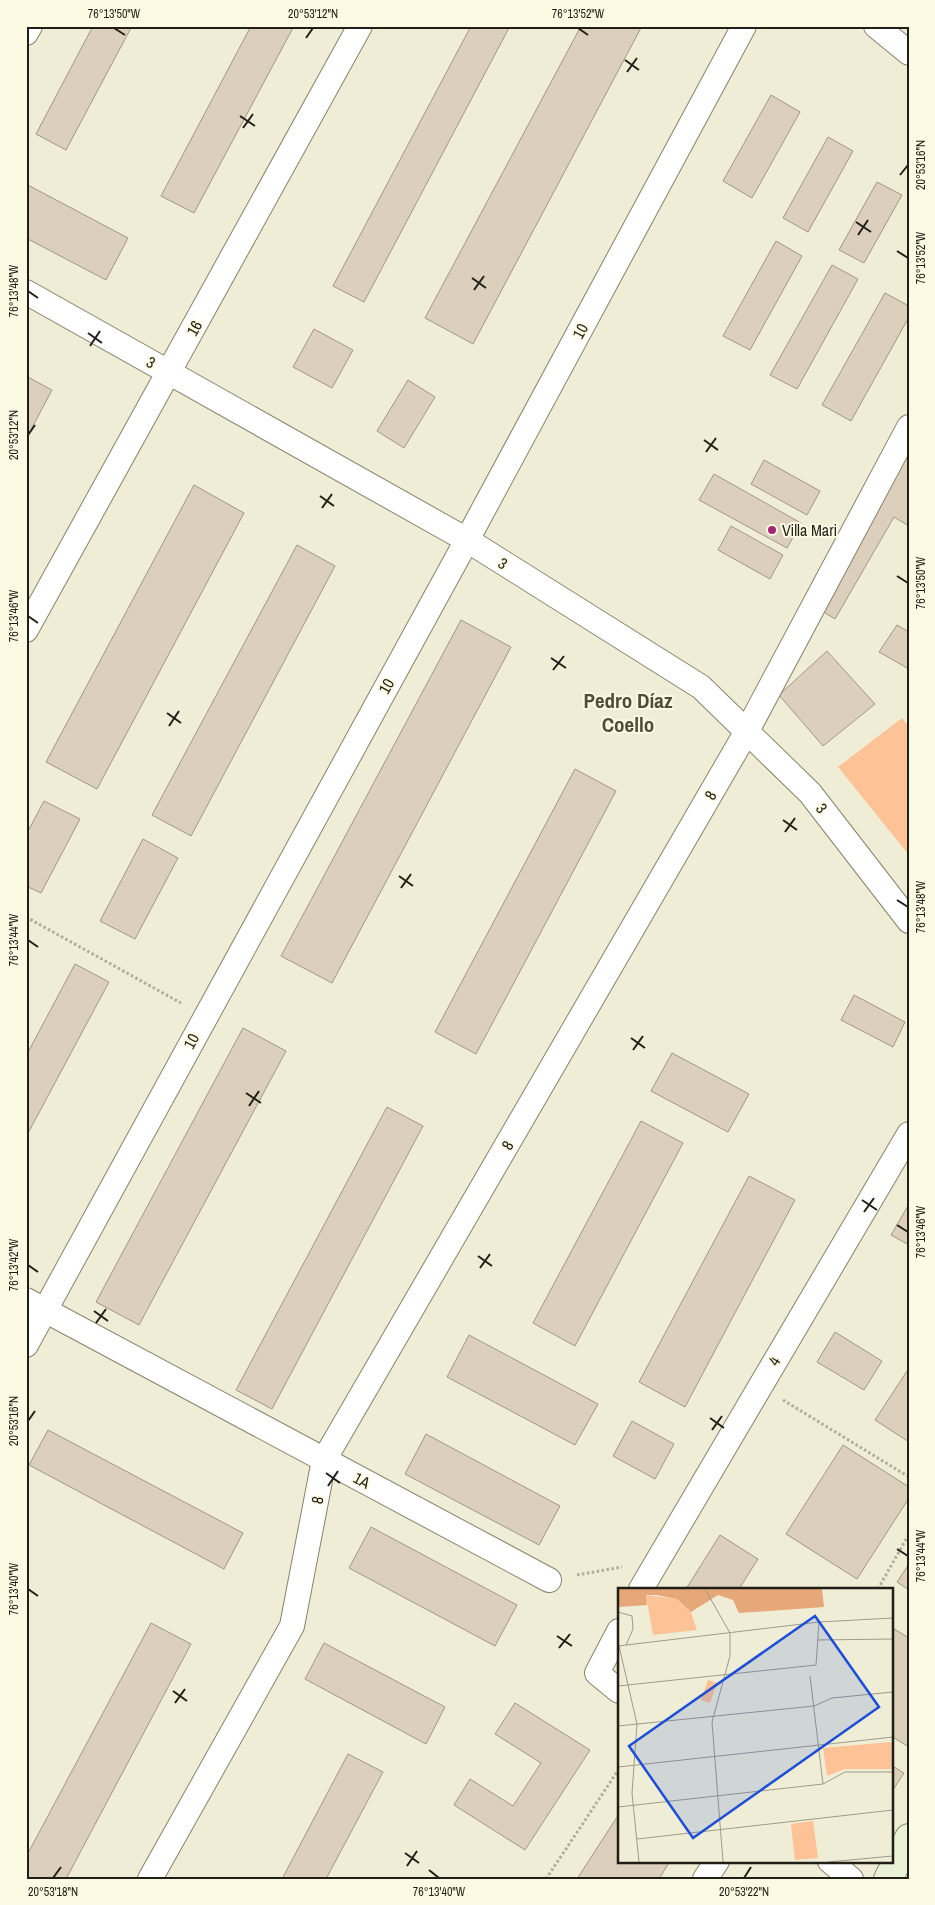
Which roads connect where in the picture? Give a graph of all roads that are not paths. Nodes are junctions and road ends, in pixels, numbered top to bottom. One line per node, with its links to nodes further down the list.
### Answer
1 (30, 26): 5 (street)
2 (360, 26): 8 (street, 16)
3 (744, 26): 10 (street, 10)
4 (876, 26): 6 (street)
5 (26, 33)
6 (909, 53)
7 (26, 292): 8 (street, 3)
8 (170, 372): 10 (street, 3); 11 (street, 16)
9 (909, 427): 12 (street, 8)
10 (467, 540): 12 (street, 3); 15 (street, 10)
11 (26, 630)
12 (747, 731): 13 (street, 3); 17 (street, 8)
13 (909, 921)
14 (909, 1134): 19 (street, 4)
15 (36, 1305): 16 (street, 10); 17 (street, 1A)
16 (26, 1345)
17 (324, 1460): 18 (street, 1A); 25 (street, 8)
18 (549, 1580)
19 (642, 1588)
20 (618, 1633): 21 (street)
21 (618, 1690)
22 (909, 1838): 28 (street)
23 (716, 1862): 26 (street)
24 (831, 1862): 27 (street)
25 (150, 1879)
26 (705, 1879)
27 (851, 1879)
28 (888, 1879)

